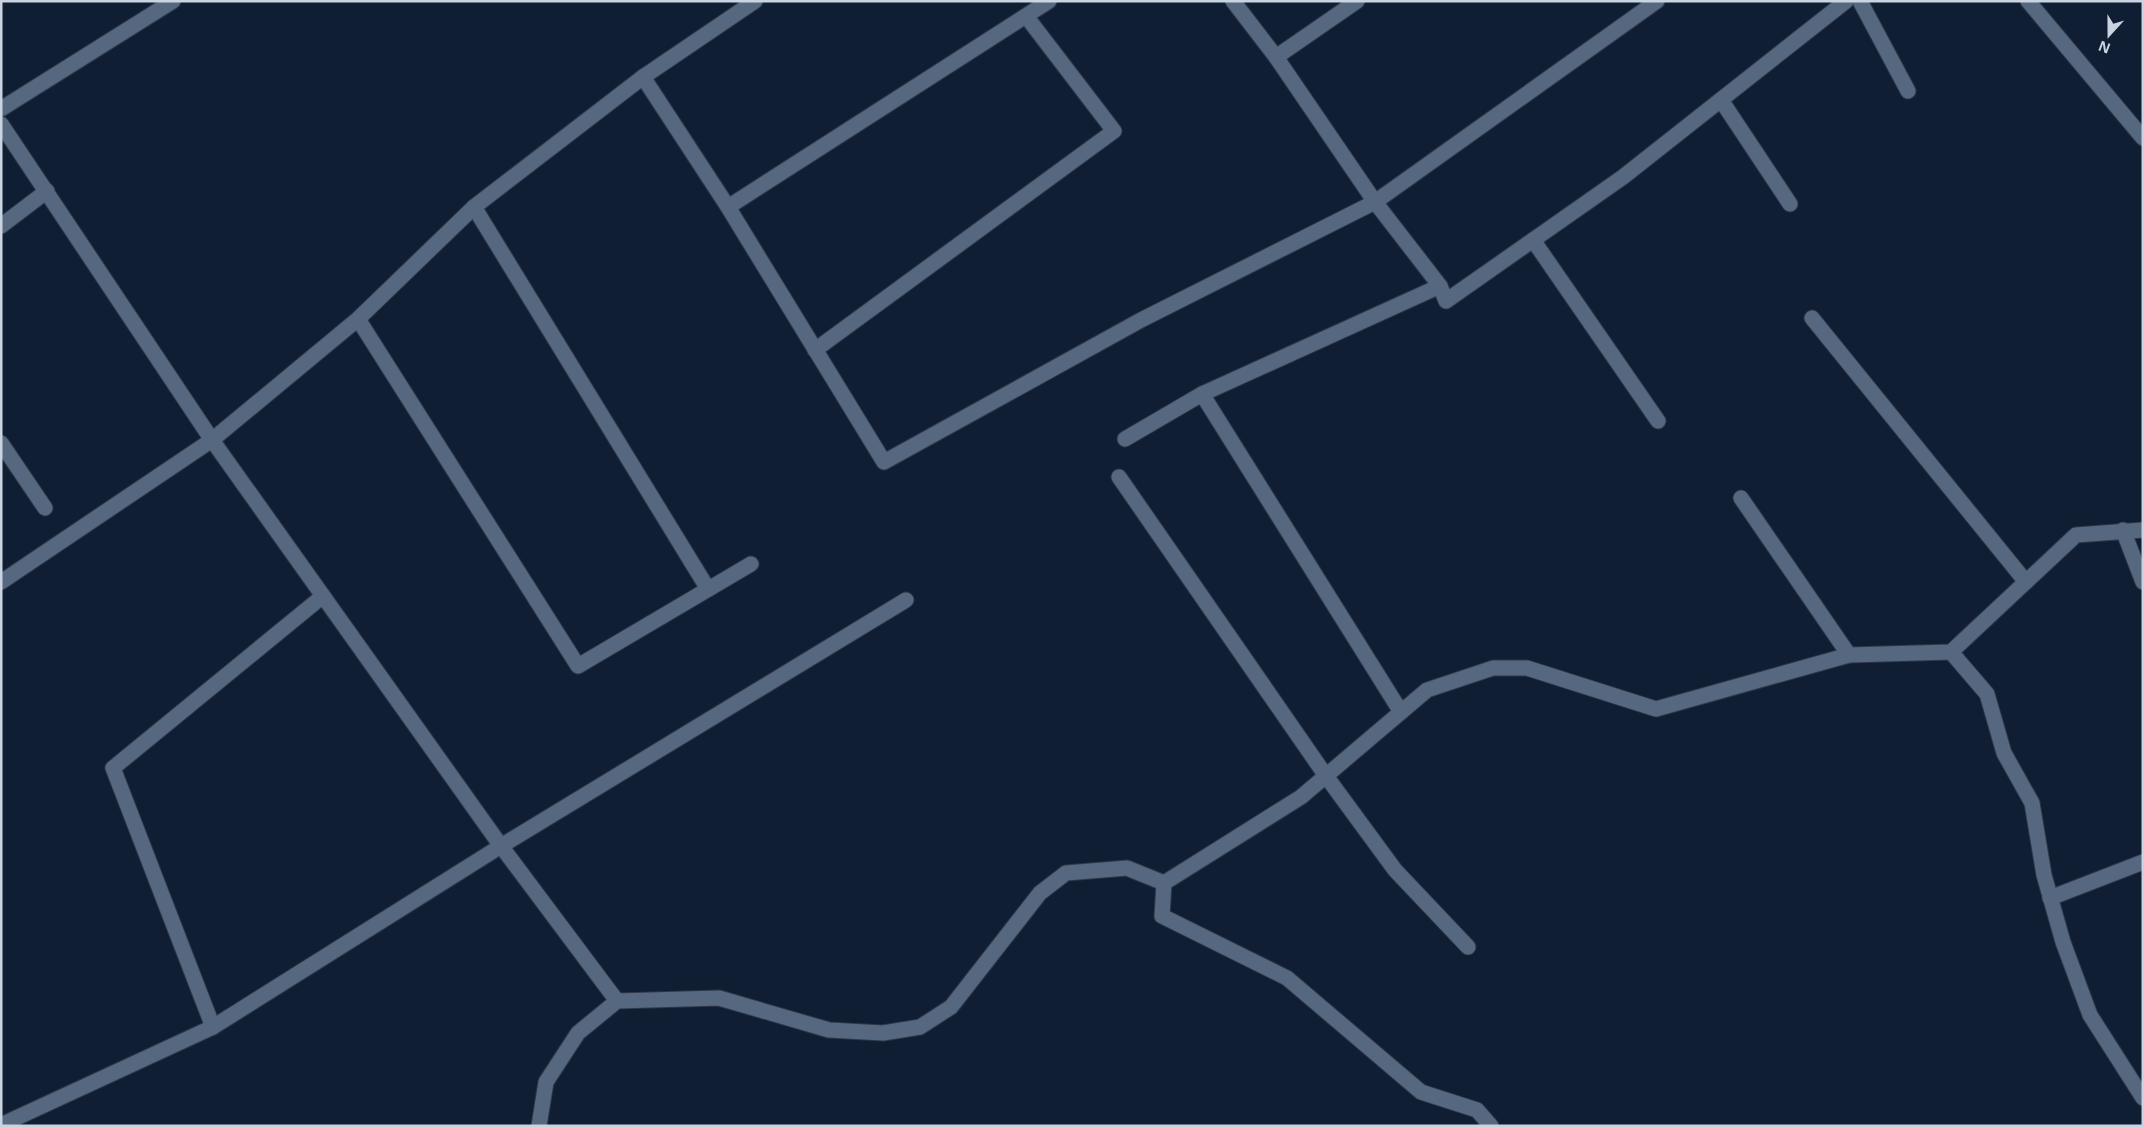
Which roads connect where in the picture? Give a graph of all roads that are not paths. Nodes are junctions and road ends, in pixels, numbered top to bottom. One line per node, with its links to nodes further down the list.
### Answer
1 (173, 1): 16 (street)
2 (755, 1): 10 (street)
3 (1049, 1): 11 (street)
4 (1233, 1): 12 (street)
5 (1357, 1): 12 (street)
6 (1657, 1): 20 (street)
7 (1846, 1): 15 (street)
8 (1860, 1): 14 (street)
9 (2028, 1): 18 (street)
10 (736, 6): 13 (street)
11 (1026, 16): 23 (street); 29 (street)
12 (1276, 57): 20 (street)
13 (643, 77): 22 (street); 23 (street)
14 (1908, 91)
15 (1721, 100): 21 (street); 25 (street)
16 (1, 109)
17 (1, 124): 19 (street)
18 (2143, 138)
19 (47, 191): 24 (street); 33 (street)
20 (1375, 202): 26 (street); 29 (street)
21 (1790, 204)
22 (474, 207): 28 (street); 44 (street)
23 (728, 208): 29 (street)
24 (1, 226)
25 (1533, 240): 26 (street); 31 (street)
26 (1440, 286): 30 (street)
27 (1812, 318): 42 (street)
28 (358, 319): 33 (street); 44 (street)
29 (815, 350)
30 (1202, 394): 32 (street); 49 (street)
31 (1658, 420)
32 (1125, 438)
33 (212, 440): 41 (street); 45 (street)
34 (1, 443): 37 (street)
35 (1119, 477): 50 (street)
36 (1741, 498): 48 (street)
37 (45, 508)
38 (2123, 530): 39 (street); 42 (street); 43 (street)
39 (2143, 530)
40 (751, 564): 44 (street)
41 (1, 582)
42 (2026, 582): 47 (street)
43 (2143, 582)
44 (708, 590)
45 (323, 596): 51 (street); 57 (street)
46 (906, 600): 51 (street)
47 (1951, 652): 48 (street); 54 (street)
48 (1849, 655): 49 (street)
49 (1401, 712): 50 (street)
50 (1326, 776): 53 (street); 55 (street)
51 (501, 846): 56 (street); 57 (street)
52 (2143, 862): 54 (street)
53 (1164, 883): 56 (street); 61 (street)
54 (2050, 898): 58 (street)
55 (1468, 947)
56 (617, 1001): 60 (street)
57 (213, 1027): 59 (street)
58 (2143, 1098)
59 (1, 1124)
60 (538, 1126)
61 (1492, 1126)

